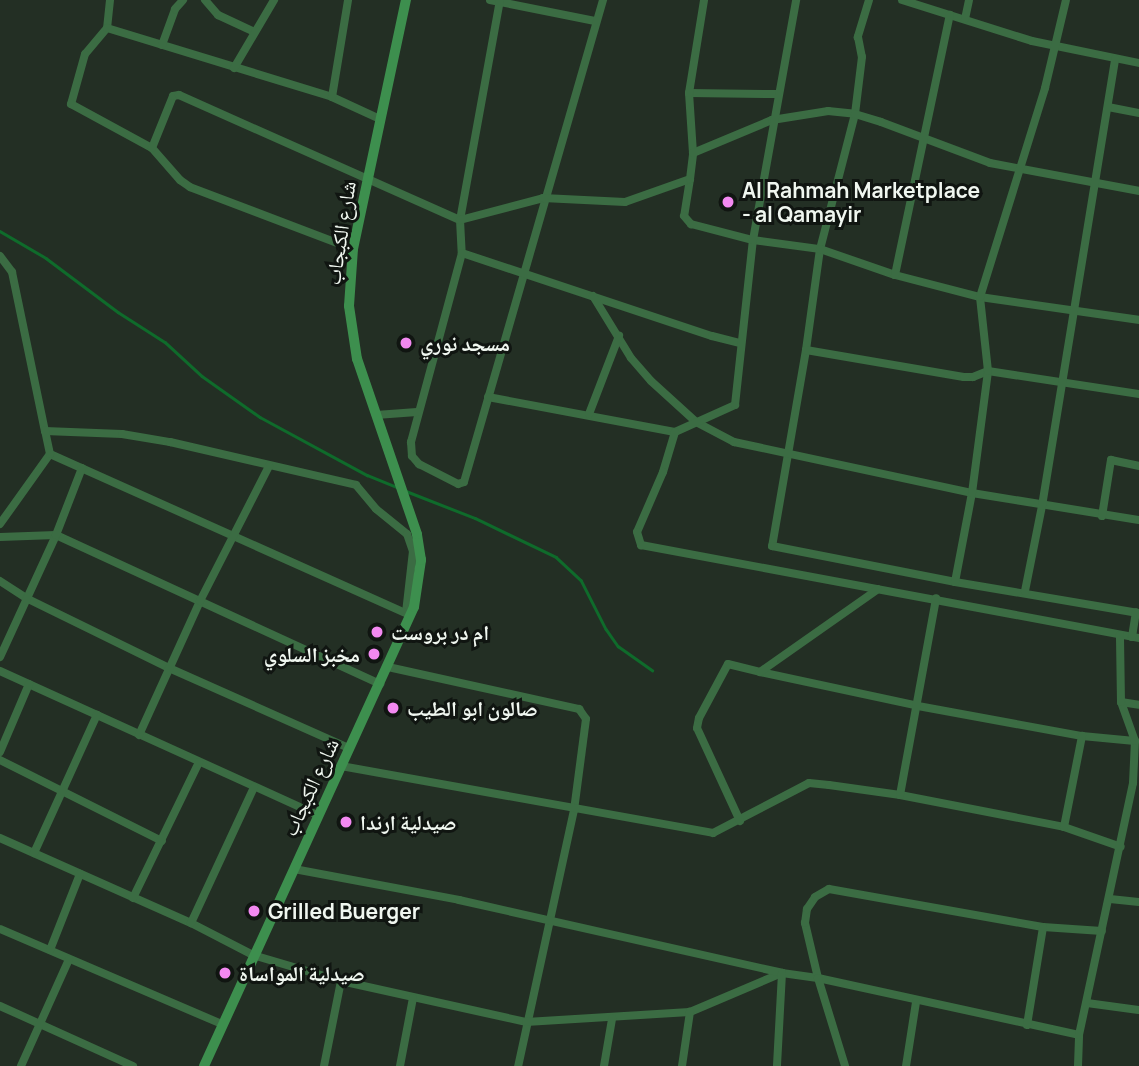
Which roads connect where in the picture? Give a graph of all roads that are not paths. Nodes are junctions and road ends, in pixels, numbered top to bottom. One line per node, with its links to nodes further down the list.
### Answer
1 (110, 0): 18 (street)
2 (183, 0): 20 (street)
3 (205, 0): 19 (street)
4 (274, 0): 19 (street)
5 (348, 0): 27 (street)
6 (406, 0): 31 (main road, شارع الكبجاب)
7 (603, 0): 17 (street)
8 (704, 0): 25 (street)
9 (796, 0): 26 (street)
10 (870, 0): 30 (street)
11 (902, 0): 15 (street)
12 (969, 0): 16 (street)
13 (1066, 0): 21 (street)
14 (497, 1): 17 (street); 42 (street)
15 (950, 15): 16 (street); 33 (street)
16 (965, 19): 21 (street)
17 (596, 20): 41 (street)
18 (107, 28): 20 (street); 34 (street)
19 (254, 32): 24 (street)
20 (162, 45): 24 (street)
21 (1056, 47): 22 (street); 36 (street)
22 (1115, 59): 23 (street); 28 (street)
23 (1139, 63)
24 (234, 68): 27 (street)
25 (689, 93): 26 (street); 35 (street)
26 (777, 94): 32 (street)
27 (332, 97): 31 (street)
28 (1108, 107): 29 (street); 39 (street)
29 (1139, 113)
30 (855, 114): 32 (street); 33 (street); 45 (street)
31 (380, 119): 37 (main road, شارع الكبجاب)
32 (772, 120): 35 (street); 43 (street)
33 (923, 139): 36 (street); 49 (street)
34 (152, 148): 37 (street); 44 (street)
35 (693, 153): 38 (street)
36 (1021, 169): 39 (street); 51 (street)
37 (368, 179): 42 (street); 44 (main road, شارع الكبجاب)
38 (690, 179): 41 (street); 43 (street)
39 (1095, 182): 40 (street); 52 (street)
40 (1139, 191)
41 (543, 198): 42 (street); 48 (street)
42 (460, 220): 46 (street)
43 (752, 240): 45 (street); 55 (street)
44 (353, 249): 63 (main road, شارع الكبجاب)
45 (820, 249): 49 (street); 56 (street)
46 (462, 253): 48 (street); 61 (street)
47 (0, 257): 65 (street)
48 (522, 273): 50 (street); 60 (street)
49 (895, 275): 51 (street)
50 (593, 296): 54 (street); 55 (street)
51 (980, 297): 52 (street); 57 (street)
52 (1074, 310): 53 (street); 58 (street)
53 (1139, 320)
54 (619, 336): 62 (street); 64 (street)
55 (741, 343): 64 (street)
56 (806, 350): 57 (street); 68 (street)
57 (988, 371): 58 (street); 72 (street)
58 (1062, 382): 59 (street); 73 (street)
59 (1139, 394)
60 (488, 397): 61 (street); 62 (street)
61 (417, 412): 63 (street)
62 (589, 414): 66 (street)
63 (376, 415): 88 (main road, شارع الكبجاب)
64 (696, 422): 66 (street); 68 (street)
65 (46, 431): 67 (street); 69 (street)
66 (675, 432): 82 (street)
67 (50, 454): 71 (street); 76 (street)
68 (786, 455): 72 (street); 81 (street)
69 (270, 466): 77 (street); 88 (street)
70 (1139, 466): 74 (street)
71 (82, 468): 77 (street); 78 (street)
72 (972, 493): 73 (street); 81 (street)
73 (1042, 506): 74 (street); 83 (street)
74 (1102, 516): 75 (street)
75 (1139, 520)
76 (0, 524)
77 (233, 534): 86 (street); 88 (street)
78 (56, 535): 79 (street); 84 (street); 86 (street)
79 (0, 537)
80 (0, 581): 84 (street)
81 (956, 582): 83 (street)
82 (878, 589): 85 (street); 95 (street)
83 (1024, 592): 87 (street)
84 (26, 598): 91 (street); 93 (street)
85 (936, 598): 89 (street); 100 (street)
86 (200, 601): 93 (street); 97 (street)
87 (1137, 612): 90 (street)
88 (409, 615): 92 (main road, شارع الكبجاب)
89 (1120, 635): 90 (street); 98 (street)
90 (1136, 638)
91 (0, 657)
92 (388, 667): 97 (main road, شارع الكبجاب); 114 (street)
93 (169, 668): 102 (street); 105 (street)
94 (0, 671): 96 (street)
95 (760, 672): 100 (street); 116 (street)
96 (29, 684): 101 (street); 106 (street)
97 (380, 684): 105 (main road, شارع الكبجاب)
98 (1121, 702): 99 (street); 104 (street)
99 (1139, 705)
100 (918, 706): 103 (street); 112 (street)
101 (97, 715): 102 (street); 111 (street)
102 (139, 734): 108 (street)
103 (1082, 736): 104 (street); 117 (street)
104 (1135, 741): 113 (street)
105 (349, 748): 109 (main road, شارع الكبجاب)
106 (0, 752)
107 (0, 760): 111 (street)
108 (199, 762): 110 (street); 119 (street)
109 (341, 766): 114 (street); 115 (main road, شارع الكبجاب)
110 (254, 788): 115 (street); 128 (street)
111 (63, 791): 119 (street); 121 (street)
112 (900, 795): 116 (street); 117 (street)
113 (1134, 806): 120 (street)
114 (575, 810): 116 (street); 127 (street)
115 (319, 816): 122 (main road, شارع الكبجاب)
116 (740, 821)
117 (1064, 827): 120 (street)
118 (0, 838): 121 (street)
119 (162, 841): 124 (street)
120 (1121, 846): 125 (street)
121 (34, 853): 123 (street)
122 (294, 869): 127 (street); 133 (main road, شارع الكبجاب)
123 (80, 874): 124 (street); 132 (street)
124 (133, 898): 128 (street)
125 (1110, 900): 126 (street); 131 (street)
126 (1139, 902)
127 (548, 922): 135 (street); 145 (street)
128 (191, 923): 133 (street)
129 (1043, 927): 131 (street); 136 (street); 148 (street)
130 (0, 929): 132 (street)
131 (1102, 931): 140 (street)
132 (50, 950): 134 (street)
133 (253, 955): 137 (street); 147 (main road, شارع الكبجاب)
134 (69, 959): 146 (street); 147 (street)
135 (782, 973): 136 (street); 143 (street); 159 (street)
136 (818, 978): 139 (street); 160 (street)
137 (341, 981): 138 (street); 154 (street)
138 (413, 998): 145 (street); 155 (street)
139 (916, 1002): 148 (street); 161 (street)
140 (1087, 1003): 142 (street); 149 (street)
141 (0, 1006): 146 (street)
142 (1139, 1010)
143 (690, 1012): 144 (street); 150 (street)
144 (612, 1019): 145 (street); 157 (street)
145 (526, 1022): 156 (street)
146 (40, 1023): 151 (street); 152 (street)
147 (222, 1024): 153 (main road, شارع الكبجاب)
148 (1027, 1025): 149 (street)
149 (1079, 1035): 162 (street)
150 (682, 1065): 158 (street)
151 (21, 1066)
152 (134, 1066)
153 (204, 1066)
154 (324, 1066)
155 (400, 1066)
156 (518, 1066)
157 (604, 1066)
158 (694, 1066)
159 (777, 1066)
160 (845, 1066)
161 (906, 1066)
162 (1078, 1066)

